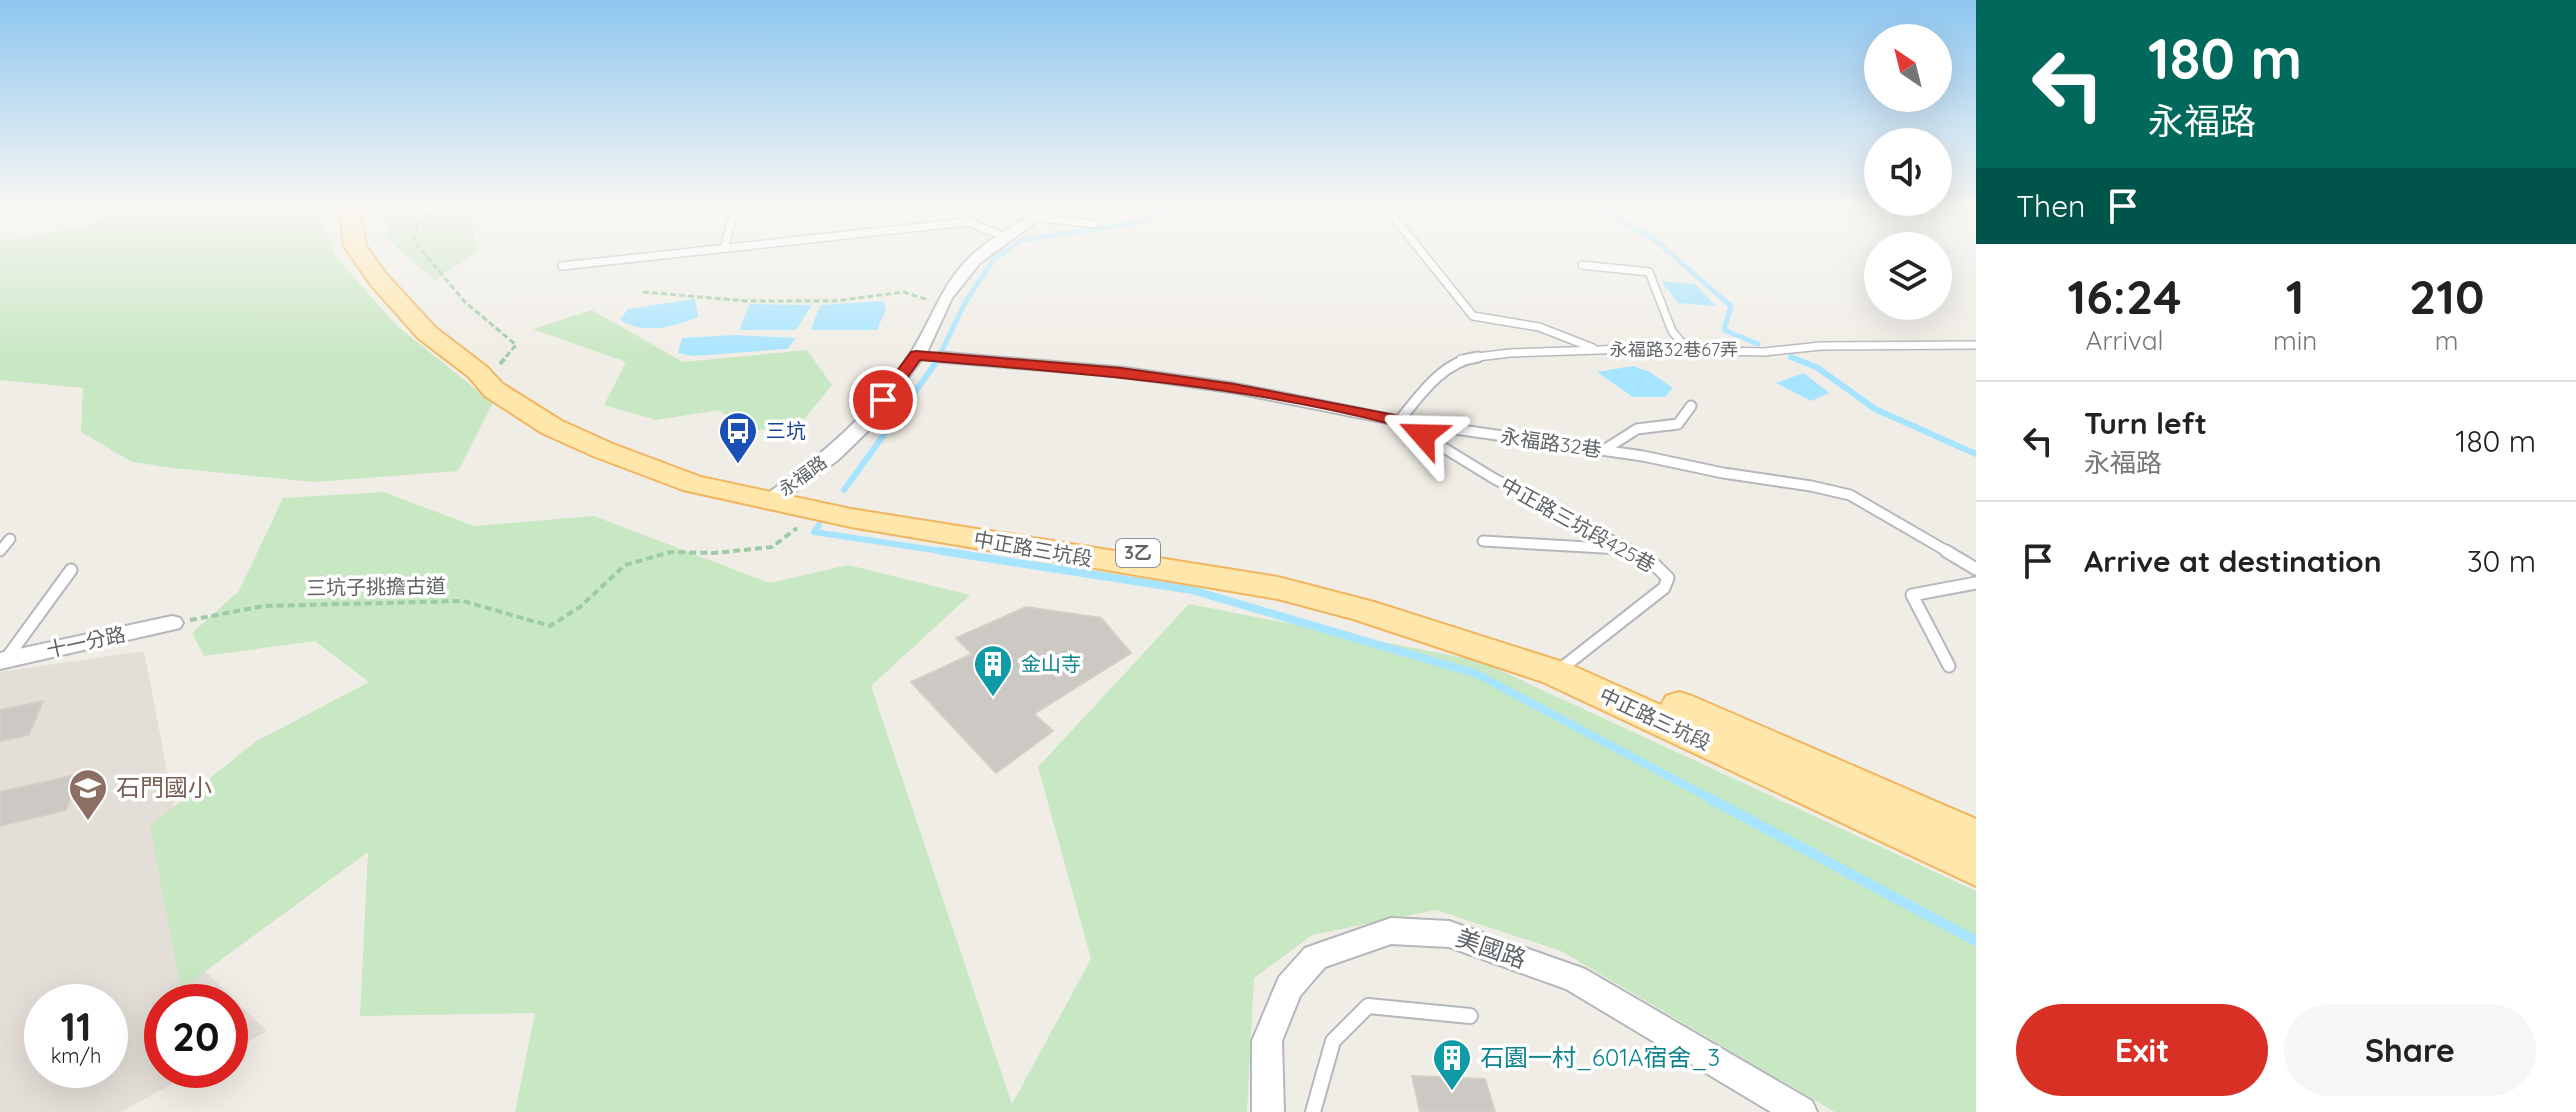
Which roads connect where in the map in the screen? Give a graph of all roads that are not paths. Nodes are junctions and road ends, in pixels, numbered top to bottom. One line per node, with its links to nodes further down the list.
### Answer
1 (363, 257): 15 (main road, 中正路三坑段 / 3乙)
2 (381, 257): 15 (main road, 中正路三坑段 / 3乙)
3 (644, 257): 7 (lane)
4 (979, 257): 11 (street, 永福路)
5 (1426, 257): 10 (lane)
6 (1582, 265): 9 (lane)
7 (562, 266)
8 (1976, 345): 9 (lane, 永福路32巷67弄)
9 (1687, 349): 10 (lane, 永福路32巷67弄)
10 (1598, 350): 13 (lane, 永福路32巷67弄)
11 (916, 355): 13 (lane, 永福路32巷); 15 (street, 永福路)
12 (1691, 406): 14 (lane)
13 (1399, 421): 14 (lane, 永福路32巷); 18 (lane, 中正路三坑段425巷)
14 (1604, 450): 20 (lane, 永福路32巷)
15 (777, 495): 25 (main road, 中正路三坑段 / 3乙)
16 (10, 539): 19 (lane)
17 (1483, 541): 18 (lane)
18 (1627, 549): 25 (lane, 中正路三坑段425巷)
19 (0, 551)
20 (1976, 569)
21 (71, 570): 24 (lane)
22 (1976, 583): 26 (lane)
23 (172, 623): 24 (street, 十一分路)
24 (3, 660)
25 (1565, 666): 27 (main road, 中正路三坑段 / 3乙); 28 (main road, 中正路三坑段 / 3乙)
26 (1949, 666)
27 (1976, 838)
28 (1976, 868)
29 (1470, 1016): 31 (lane)
30 (1268, 1112): 32 (street, 美國路)
31 (1313, 1112)
32 (1801, 1112)

